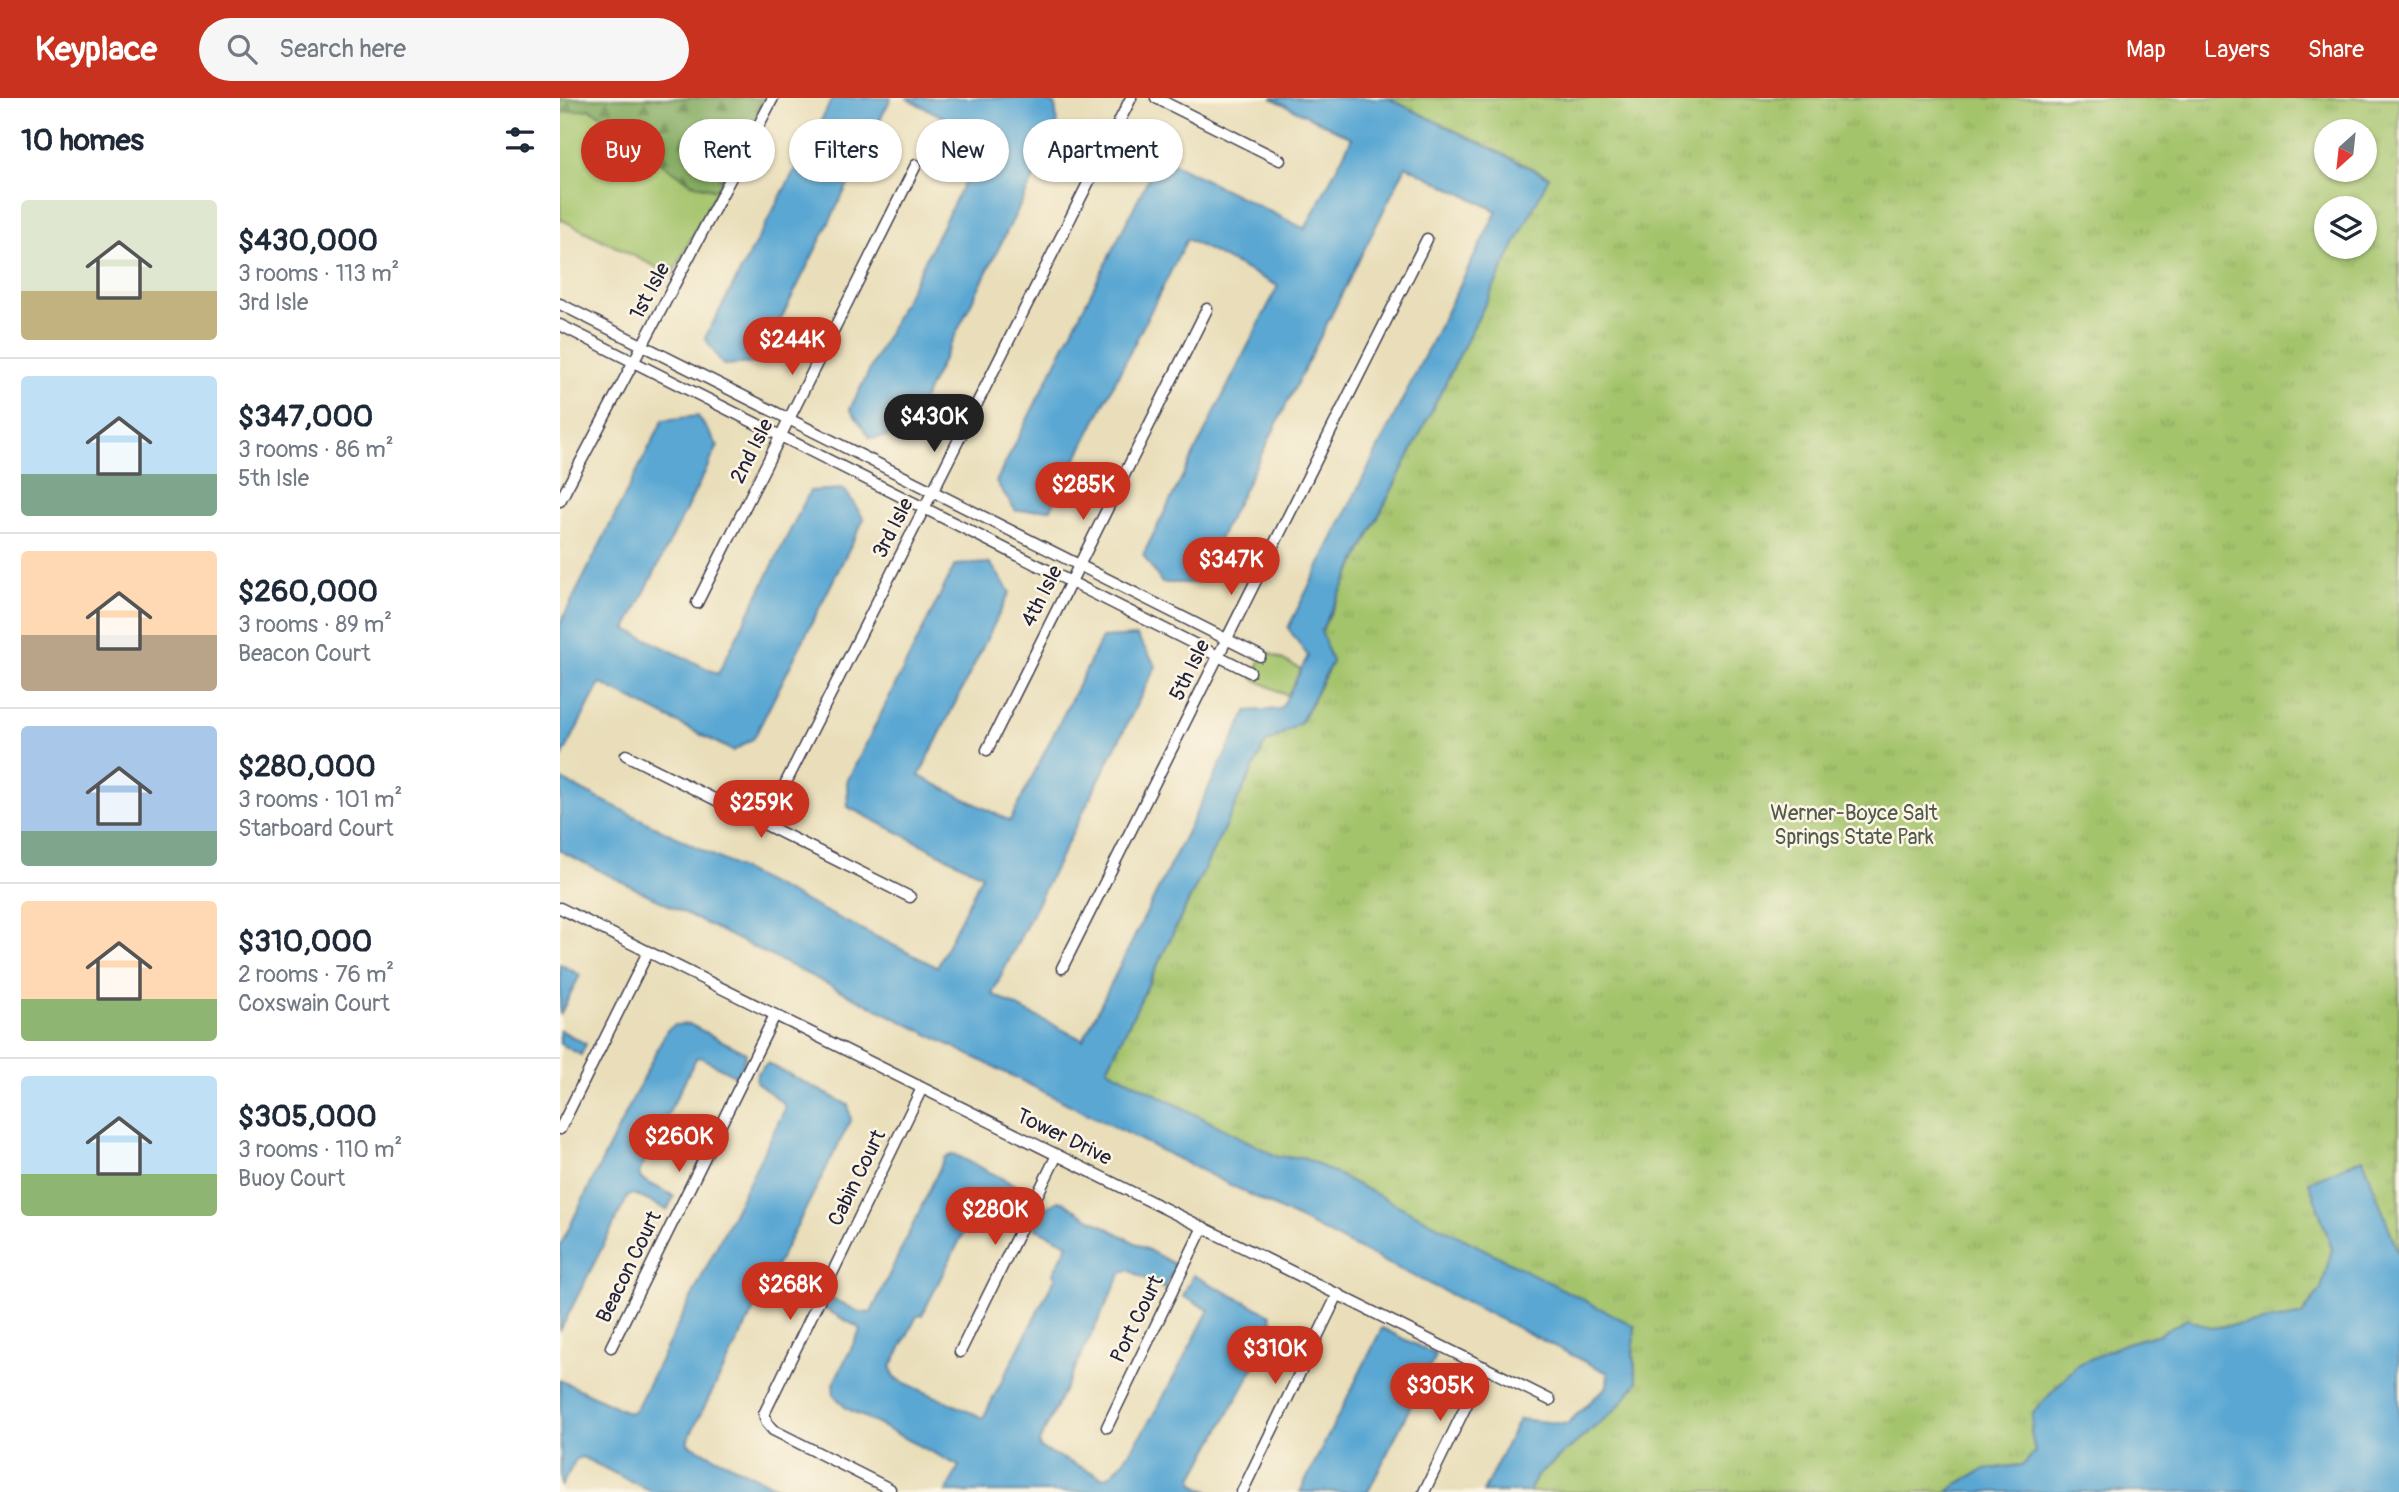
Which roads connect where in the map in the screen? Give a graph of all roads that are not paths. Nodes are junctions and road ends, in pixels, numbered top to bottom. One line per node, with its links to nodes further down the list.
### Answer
1 (773, 98): 10 (street, 1st Isle)
2 (1132, 98): 14 (street, 3rd Isle)
3 (1156, 98): 4 (street)
4 (1280, 160)
5 (916, 165): 12 (street, 2nd Isle)
6 (1427, 239): 20 (street, 5th Isle)
7 (560, 304): 10 (street)
8 (1207, 309): 17 (street, 4th Isle)
9 (560, 325): 11 (street)
10 (642, 345): 11 (street, 1st Isle); 12 (street)
11 (634, 362): 13 (street); 15 (street, 1st Isle)
12 (789, 419): 13 (street, 2nd Isle); 14 (street)
13 (780, 436): 16 (street); 19 (street, 2nd Isle)
14 (933, 491): 16 (street, 3rd Isle); 17 (street)
15 (560, 501)
16 (925, 509): 18 (street); 26 (street, 3rd Isle)
17 (1079, 565): 18 (street, 4th Isle); 20 (street)
18 (1071, 582): 21 (street); 24 (street, 4th Isle)
19 (696, 603)
20 (1227, 639): 21 (street, 5th Isle); 22 (street)
21 (1219, 656): 23 (street); 30 (street, 5th Isle)
22 (1260, 656)
23 (1251, 672)
24 (987, 750)
25 (626, 755): 26 (street)
26 (765, 824): 27 (street)
27 (910, 897)
28 (560, 908): 29 (street, Tower Drive)
29 (648, 952): 31 (street, Tower Drive); 33 (street)
30 (1062, 968)
31 (775, 1015): 32 (street, Tower Drive); 37 (street, Beacon Court)
32 (922, 1088): 34 (street, Tower Drive); 42 (street, Cabin Court)
33 (560, 1129)
34 (1057, 1155): 35 (street, Tower Drive); 38 (street)
35 (1203, 1227): 36 (street, Tower Drive); 41 (street, Port Court)
36 (1338, 1294): 39 (street, Tower Drive); 43 (street)
37 (611, 1347)
38 (960, 1352)
39 (1485, 1367): 40 (street, Tower Drive); 44 (street)
40 (1550, 1400)
41 (1107, 1427)
42 (890, 1489)
43 (1242, 1492)
44 (1424, 1492)

